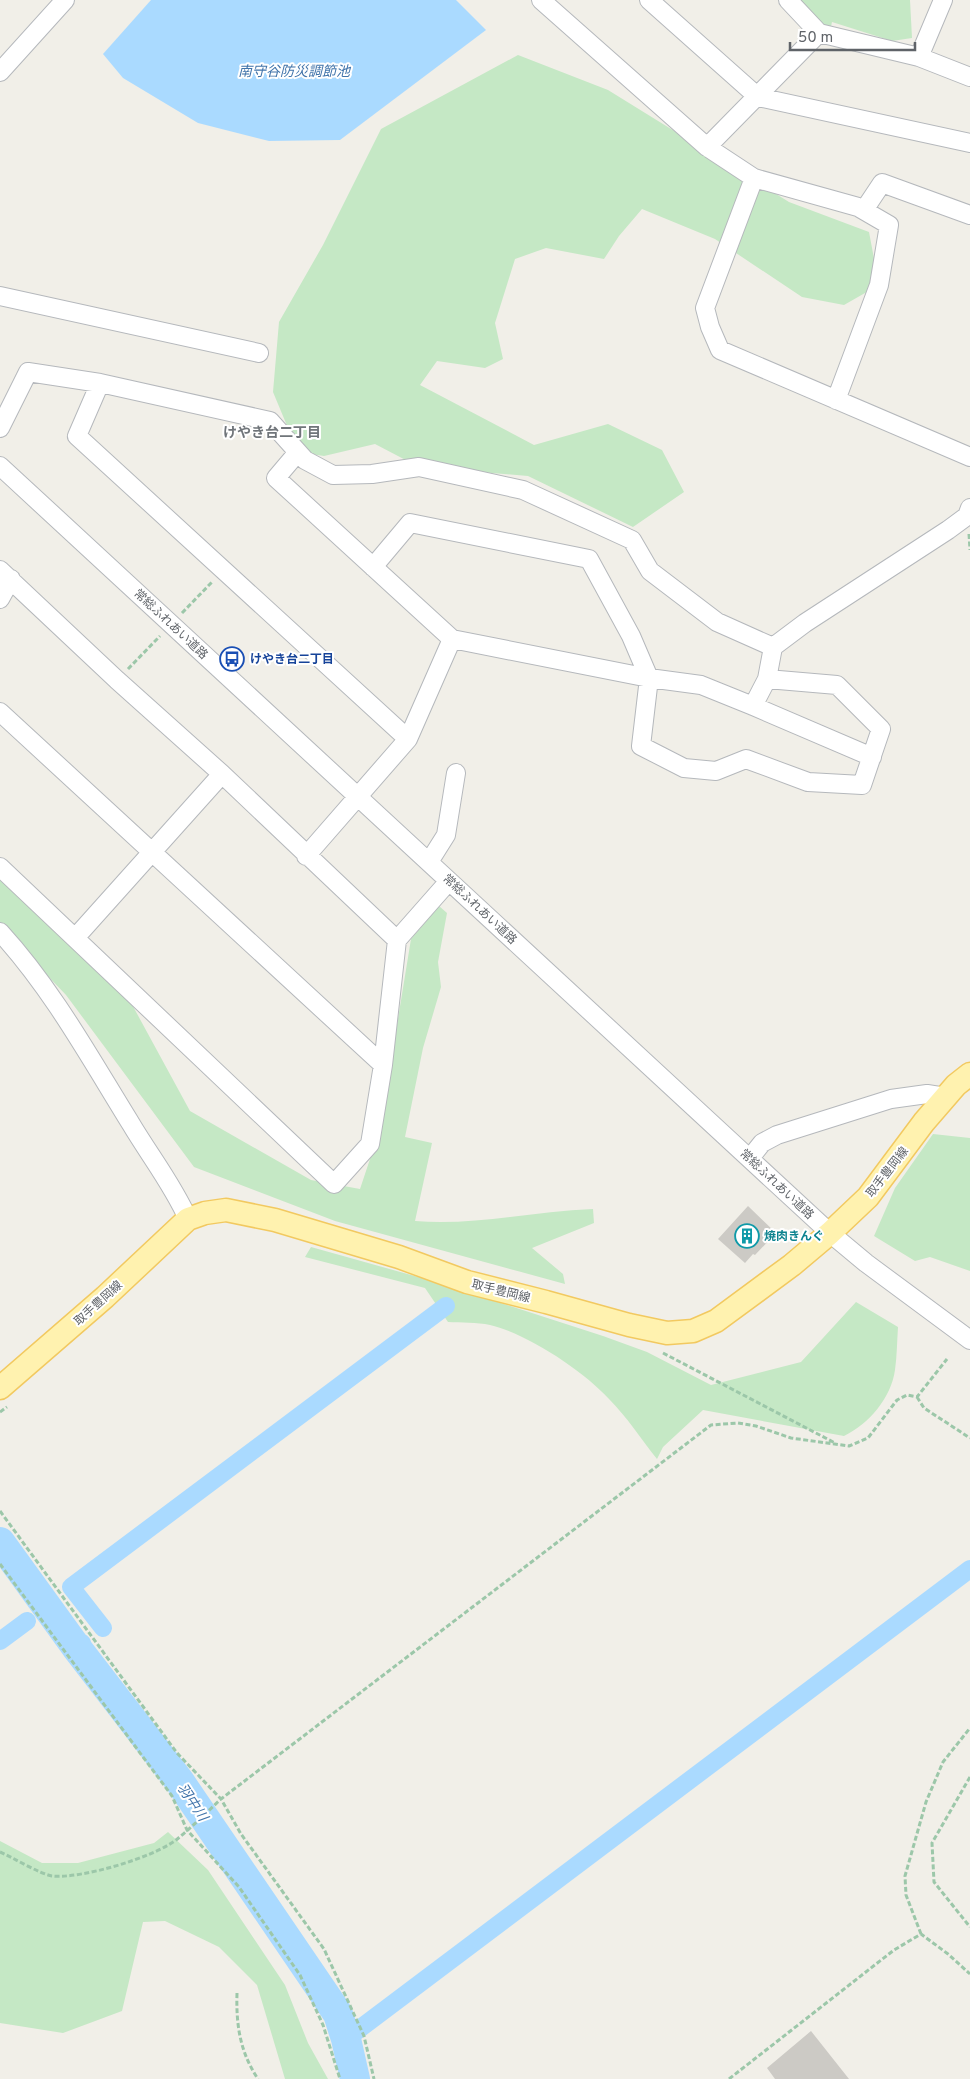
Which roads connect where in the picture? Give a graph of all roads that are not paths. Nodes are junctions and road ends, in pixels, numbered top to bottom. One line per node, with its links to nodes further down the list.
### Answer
1 (541, 0): 12 (street)
2 (649, 0): 10 (street)
3 (788, 0): 6 (street)
4 (943, 0): 7 (street)
5 (63, 1): 8 (street)
6 (819, 33): 7 (street); 10 (street)
7 (919, 57): 9 (street)
8 (0, 72)
9 (970, 78)
10 (758, 97): 11 (street); 12 (street)
11 (970, 142)
12 (707, 147): 13 (street)
13 (754, 178): 14 (street); 19 (street)
14 (864, 210): 15 (street); 19 (street)
15 (970, 215)
16 (0, 296): 17 (street)
17 (258, 353)
18 (100, 383): 20 (street); 21 (street); 34 (street)
19 (836, 400): 22 (street)
20 (0, 428)
21 (298, 452): 25 (street); 29 (street)
22 (970, 457)
23 (0, 466): 38 (street, 常総ふれあい道路)
24 (970, 508): 29 (street)
25 (373, 566): 28 (street); 30 (street)
26 (5, 574): 27 (street); 37 (street)
27 (0, 598)
28 (452, 639): 30 (street); 34 (street)
29 (773, 647): 31 (street)
30 (649, 678): 32 (street); 35 (street)
31 (766, 679): 32 (street); 35 (street)
32 (753, 706): 35 (street)
33 (0, 712): 39 (street)
34 (408, 740): 38 (street)
35 (872, 757)
36 (456, 773): 41 (street)
37 (222, 774): 39 (street); 40 (street)
38 (358, 797): 40 (street); 41 (street, 常総ふれあい道路)
39 (152, 852): 45 (street); 47 (street)
40 (306, 856): 46 (street)
41 (429, 862): 43 (street, 常総ふれあい道路)
42 (0, 867): 45 (street)
43 (449, 881): 46 (street); 50 (street, 常総ふれあい道路)
44 (0, 932): 51 (street)
45 (76, 938): 47 (street)
46 (397, 940): 47 (street)
47 (383, 1065)
48 (970, 1074): 49 (main road, 取手豊岡線)
49 (946, 1097): 50 (street); 52 (main road, 取手豊岡線)
50 (750, 1158): 52 (street, 常総ふれあい道路)
51 (188, 1219): 52 (main road, 取手豊岡線); 54 (main road, 取手豊岡線)
52 (830, 1233): 53 (street, 常総ふれあい道路)
53 (970, 1340)
54 (0, 1388)

